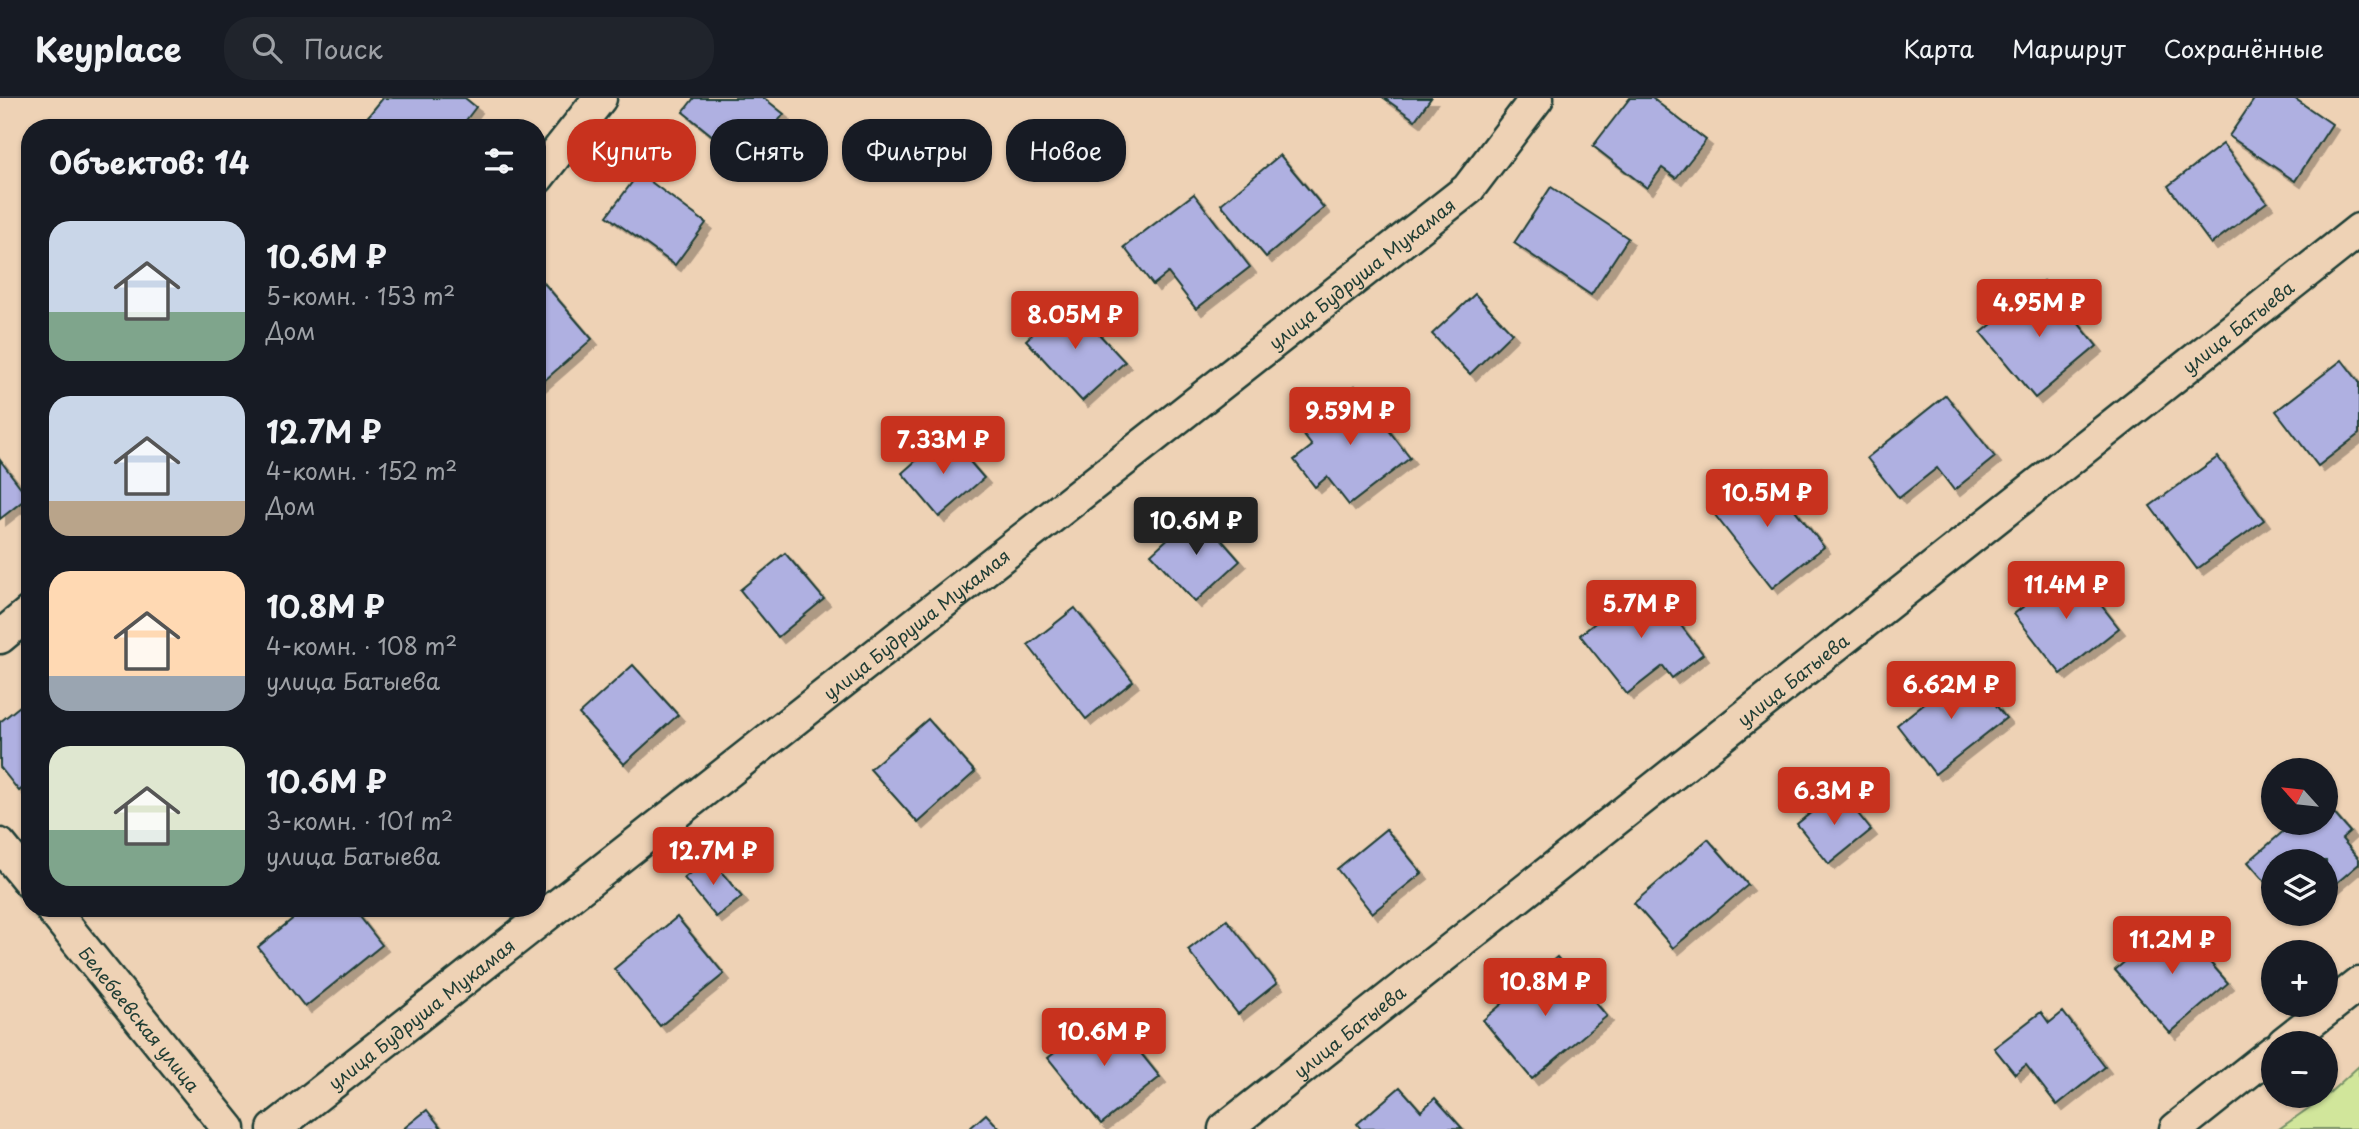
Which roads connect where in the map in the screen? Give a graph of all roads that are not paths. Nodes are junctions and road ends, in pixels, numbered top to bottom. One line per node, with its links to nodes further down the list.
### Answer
1 (600, 98): 3 (street)
2 (1537, 98): 9 (street, улица Будруша Мукамая)
3 (546, 167)
4 (2359, 230): 17 (street, улица Батыева)
5 (21, 620): 6 (street)
6 (0, 637)
7 (0, 845): 8 (street)
8 (21, 871)
9 (546, 915)
10 (58, 917): 15 (street, Белебеевская улица)
11 (543, 917): 16 (street, улица Будруша Мукамая)
12 (2359, 984): 13 (street)
13 (2299, 1031)
14 (2261, 1062): 18 (street)
15 (229, 1129)
16 (274, 1129)
17 (1225, 1129)
18 (2176, 1129)

